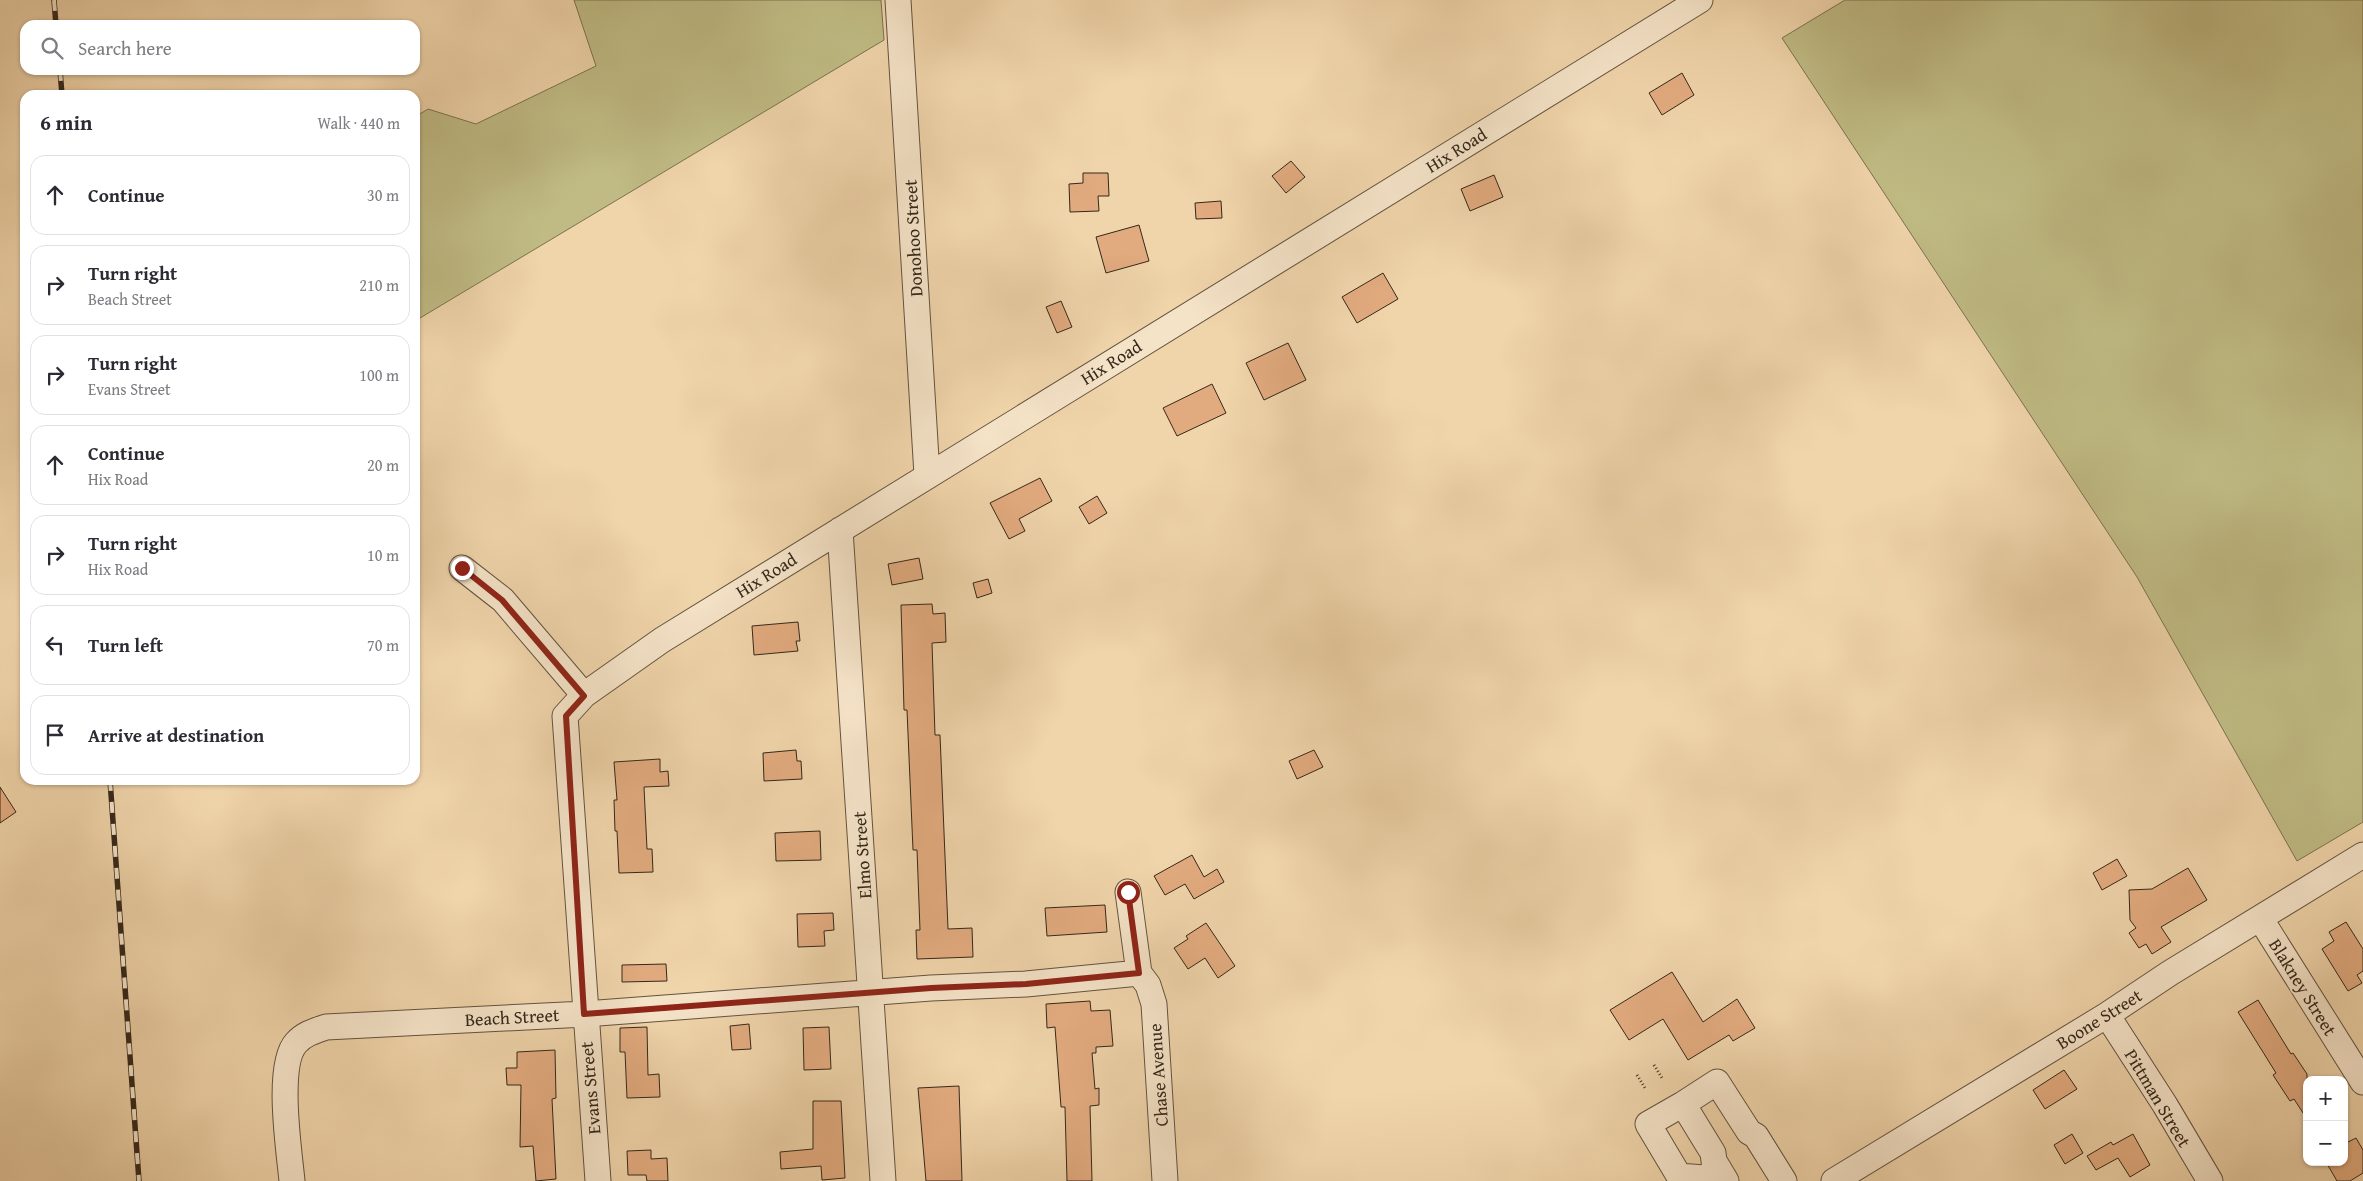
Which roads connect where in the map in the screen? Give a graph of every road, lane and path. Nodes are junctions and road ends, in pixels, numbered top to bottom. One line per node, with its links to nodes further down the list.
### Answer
1 (898, 0): 3 (street, Donohoo Street)
2 (1700, 0): 3 (street, Hix Road)
3 (927, 475): 4 (street, Hix Road)
4 (840, 530): 6 (street, Hix Road); 12 (street, Elmo Street)
5 (462, 568): 6 (street)
6 (584, 696): 7 (street, Hix Road)
7 (568, 756): 13 (street, Evans Street)
8 (2363, 855): 10 (street, Boone Street)
9 (1128, 892): 11 (street)
10 (2260, 918): 14 (street, Boone Street); 18 (street, Blakney Street)
11 (1139, 973): 12 (street, Beach Street); 25 (street, Chase Avenue)
12 (871, 993): 13 (street, Beach Street); 24 (street, Elmo Street)
13 (584, 1014): 22 (street, Beach Street); 23 (street, Evans Street)
14 (2107, 1015): 27 (street, Boone Street); 28 (street, Pittman Street)
15 (1654, 1065): 17 (path)
16 (1637, 1075): 19 (path)
17 (1662, 1078)
18 (2363, 1082)
19 (1645, 1088)
20 (1683, 1104): 21 (street); 21 (street); 26 (street)
21 (1722, 1175)
22 (292, 1181)
23 (598, 1181)
24 (883, 1181)
25 (1165, 1181)
26 (1784, 1181)
27 (1834, 1181)
28 (2210, 1181)

